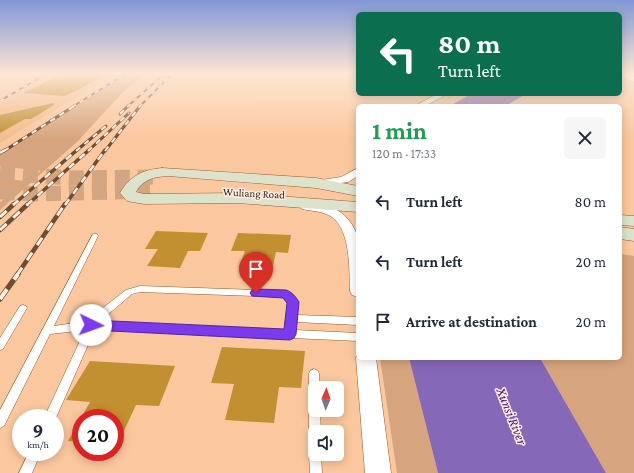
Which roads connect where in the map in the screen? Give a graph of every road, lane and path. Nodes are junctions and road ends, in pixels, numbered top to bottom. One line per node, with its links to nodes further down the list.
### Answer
1 (438, 96): 2 (street)
2 (423, 104)
3 (356, 172): 4 (street)
4 (316, 183): 5 (main road); 7 (main road)
5 (356, 193)
6 (356, 193): 8 (main road, Wuliang Road)
7 (279, 201): 9 (main road); 13 (street)
8 (356, 206)
9 (356, 206)
10 (622, 220): 11 (main road)
11 (634, 221)
12 (622, 233): 14 (main road)
13 (355, 235): 16 (street)
14 (634, 235)
15 (95, 236): 21 (lane)
16 (356, 254)
17 (23, 308): 24 (lane)
18 (292, 318): 19 (lane); 20 (lane); 22 (lane)
19 (356, 321)
20 (91, 325): 21 (lane); 22 (lane); 27 (lane)
21 (46, 331): 28 (lane)
22 (290, 334): 23 (lane)
23 (356, 337)
24 (0, 346)
25 (366, 360): 34 (street)
26 (314, 374): 29 (lane)
27 (54, 409)
28 (0, 422)
29 (315, 425)
30 (31, 461): 32 (lane)
31 (315, 461): 33 (lane)
32 (26, 473)
33 (316, 473)
34 (378, 473)

